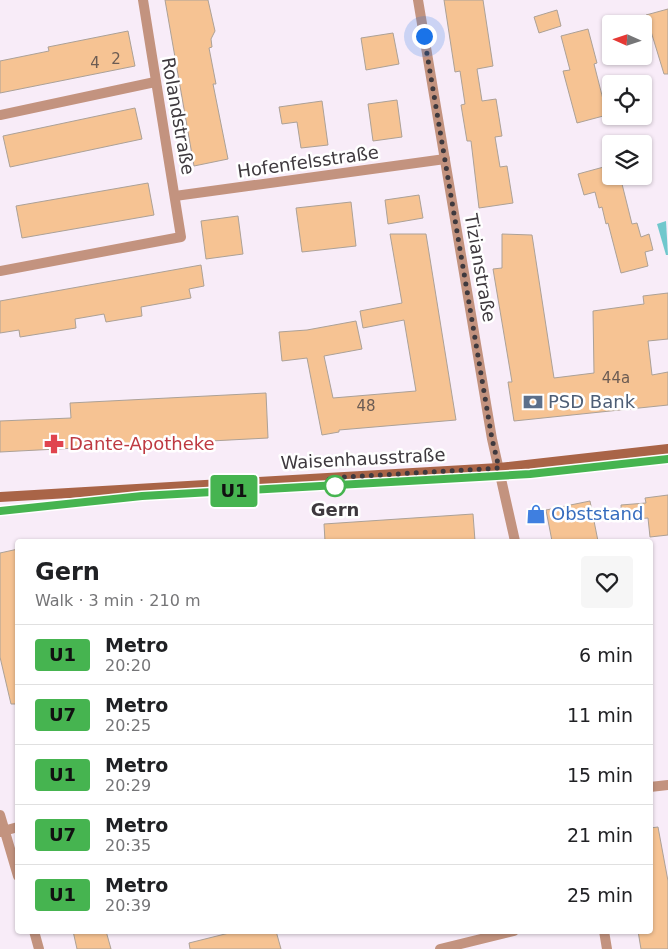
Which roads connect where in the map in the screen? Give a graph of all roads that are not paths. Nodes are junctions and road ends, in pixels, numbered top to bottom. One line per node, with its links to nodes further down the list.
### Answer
1 (143, 0): 3 (street, Rolandstraße)
2 (418, 0): 5 (street, Tizianstraße)
3 (155, 82): 4 (street); 6 (street, Rolandstraße)
4 (0, 115)
5 (445, 158): 6 (street, Hofenfelsstraße); 9 (street, Tizianstraße)
6 (175, 196): 7 (street, Rolandstraße)
7 (0, 271)
8 (668, 450): 9 (street, Waisenhausstraße)
9 (499, 468): 10 (street, Waisenhausstraße); 11 (street, Tizianstraße)
10 (0, 497)
11 (515, 539)
12 (668, 785): 13 (street)
13 (653, 787)
14 (0, 815): 16 (street)
15 (15, 828): 16 (street)
16 (2, 831): 17 (street)
17 (15, 868)
18 (35, 934): 21 (street)
19 (502, 934): 22 (street)
20 (604, 934): 23 (street)
21 (39, 949)
22 (440, 949)
23 (607, 949)

